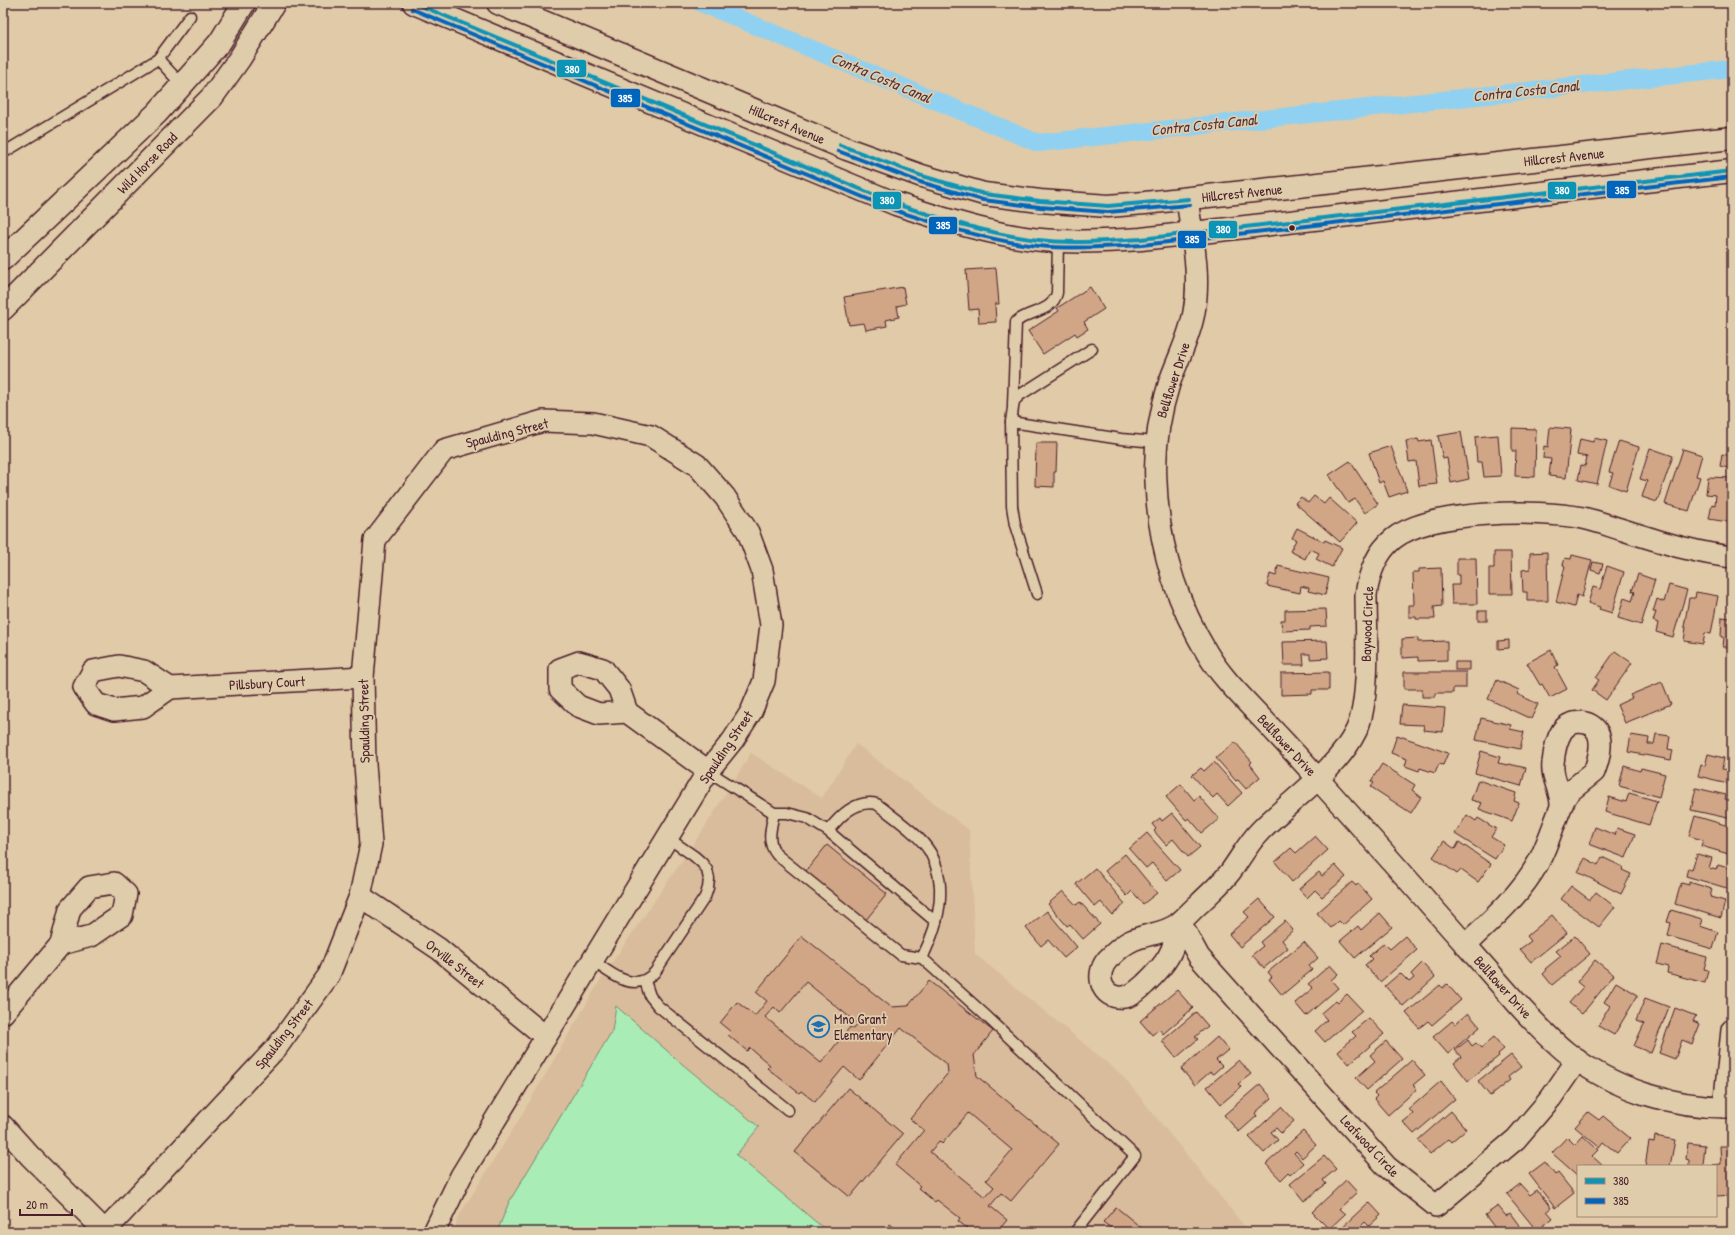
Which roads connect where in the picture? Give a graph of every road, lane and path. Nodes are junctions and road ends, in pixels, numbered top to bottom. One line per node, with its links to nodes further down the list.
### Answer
1 (244, 3): 7 (main road, Wild Horse Road)
2 (274, 3): 15 (main road, Wild Horse Road)
3 (414, 3): 13 (main road)
4 (498, 3): 11 (main road, Hillcrest Avenue)
5 (190, 16): 6 (lane)
6 (158, 60): 7 (lane); 9 (lane)
7 (182, 85): 14 (main road, Wild Horse Road)
8 (1732, 138): 11 (main road, Hillcrest Avenue)
9 (3, 153)
10 (1732, 171): 12 (main road)
11 (1187, 199): 12 (street, Bellflower Drive)
12 (1191, 234): 13 (main road); 19 (street, Bellflower Drive)
13 (1058, 242): 17 (lane)
14 (3, 260)
15 (3, 309)
16 (1092, 349): 17 (lane)
17 (1012, 405): 18 (lane)
18 (1011, 422): 19 (lane); 21 (lane)
19 (1156, 442): 26 (street, Bellflower Drive)
20 (1732, 557): 26 (street, Baywood Circle)
21 (1037, 594)
22 (363, 677): 23 (street, Pillsbury Court); 25 (street, Spaulding Street); 31 (street, Spaulding Street)
23 (170, 688)
24 (627, 712): 25 (street)
25 (708, 771): 28 (lane); 30 (street, Spaulding Street)
26 (1318, 778): 33 (street, Baywood Circle); 35 (street, Bellflower Drive)
27 (1561, 805): 35 (street)
28 (774, 813): 29 (lane); 36 (lane)
29 (828, 831): 32 (lane); 32 (lane)
30 (668, 838): 37 (street, Spaulding Street); 38 (lane)
31 (360, 896): 41 (street, Orville Street); 46 (street, Spaulding Street)
32 (936, 922): 36 (lane)
33 (1180, 922): 42 (street, Leafwood Circle)
34 (61, 944): 39 (street)
35 (1465, 945): 42 (street, Bellflower Drive)
36 (922, 958): 48 (lane)
37 (592, 960): 38 (lane); 41 (street, Spaulding Street)
38 (645, 981): 44 (lane)
39 (3, 1013)
40 (1732, 1030): 43 (street)
41 (546, 1037): 47 (street, Spaulding Street)
42 (1577, 1060): 43 (street, Bellflower Drive)
43 (1728, 1107)
44 (788, 1110)
45 (3, 1126): 46 (street)
46 (106, 1232)
47 (434, 1232)
48 (1075, 1232)

